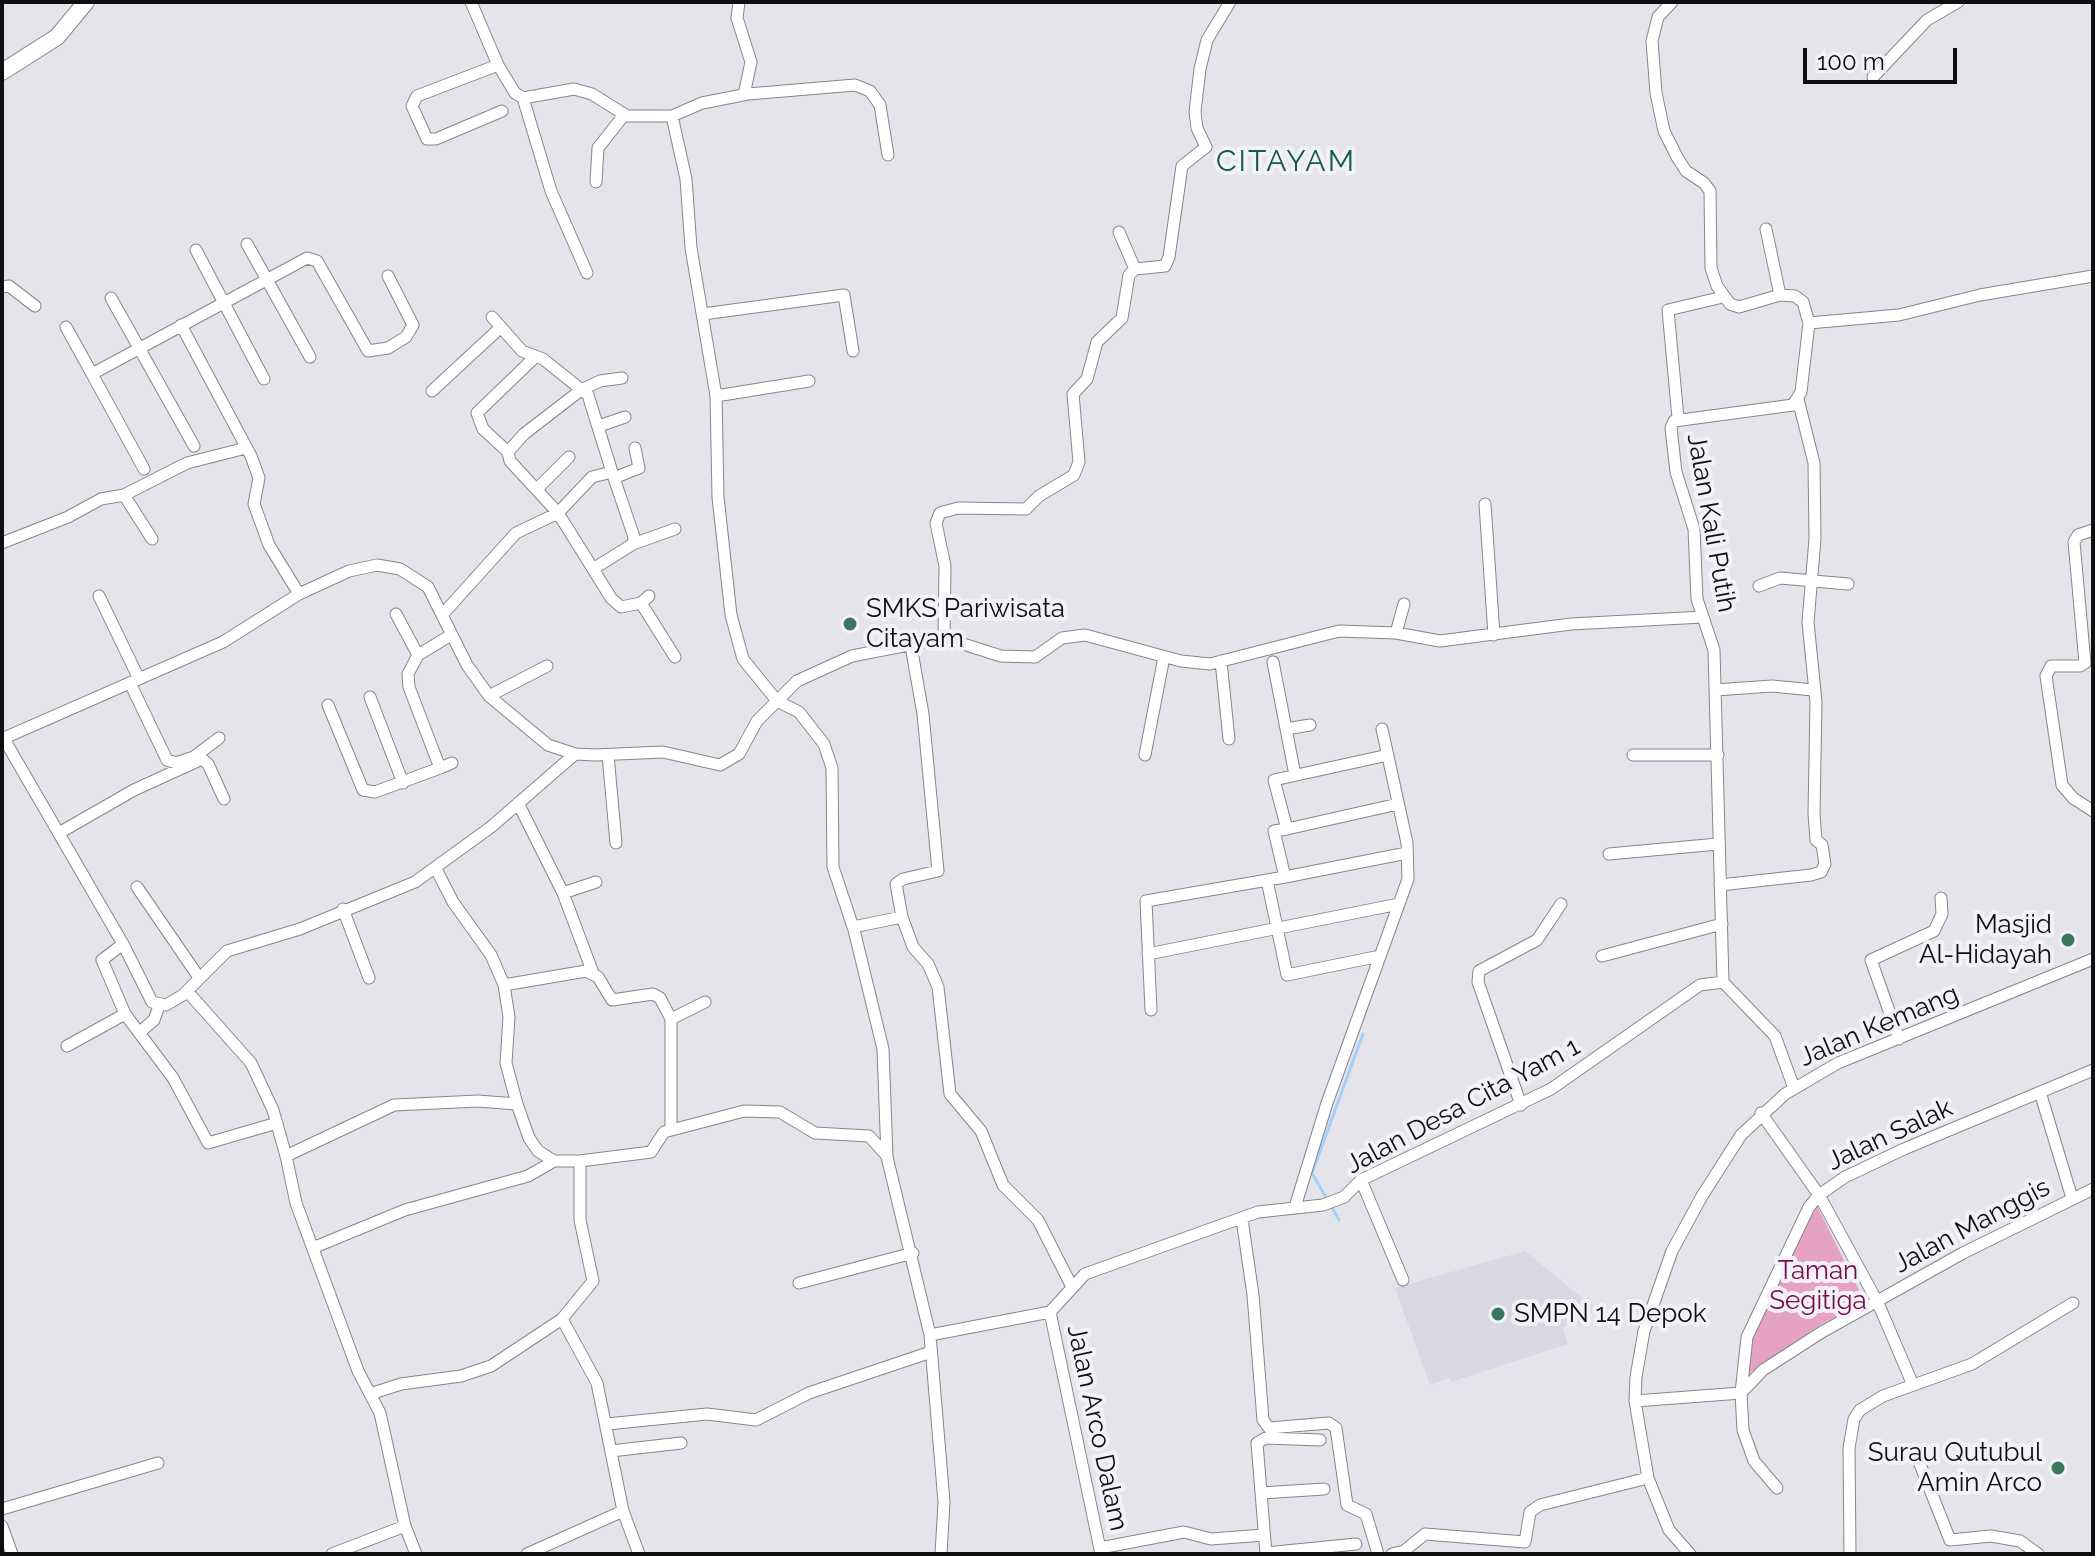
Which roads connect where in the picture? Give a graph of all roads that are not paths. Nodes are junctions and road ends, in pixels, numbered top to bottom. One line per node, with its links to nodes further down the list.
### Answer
1 (86, 2): 8 (main road)
2 (471, 2): 7 (street)
3 (739, 2): 10 (street)
4 (1230, 2): 21 (street)
5 (1672, 2): 28 (street)
6 (1958, 2): 9 (street)
7 (498, 65): 11 (street); 12 (street)
8 (2, 72)
9 (1873, 77)
10 (744, 95): 14 (street); 15 (street)
11 (523, 98): 13 (street); 22 (street)
12 (502, 111)
13 (624, 115): 14 (street); 16 (street)
14 (672, 116): 32 (street)
15 (888, 155)
16 (596, 182)
17 (1766, 229): 27 (street)
18 (1119, 232): 21 (street)
19 (247, 244): 25 (street)
20 (196, 250): 30 (street)
21 (1135, 269): 82 (street)
22 (587, 273)
23 (388, 276): 25 (street)
24 (2093, 276): 34 (street)
25 (268, 278): 30 (street); 40 (street)
26 (2, 287): 31 (street)
27 (1780, 295): 28 (street); 34 (street)
28 (1723, 297): 51 (street)
29 (111, 298): 38 (street)
30 (223, 302): 35 (street); 44 (street)
31 (35, 306)
32 (703, 314): 39 (street); 48 (street)
33 (492, 317): 37 (street)
34 (1809, 323): 49 (street)
35 (181, 325): 38 (street); 54 (street)
36 (66, 327): 42 (street)
37 (501, 327): 41 (street); 47 (street)
38 (139, 348): 42 (street); 53 (street)
39 (853, 351)
40 (310, 357)
41 (535, 357): 46 (street); 56 (street)
42 (92, 374): 58 (street)
43 (622, 378): 46 (street)
44 (264, 379)
45 (809, 381): 48 (street)
46 (581, 390): 52 (street); 56 (street)
47 (432, 391)
48 (716, 396): 95 (street)
49 (1798, 399): 51 (street, Jalan Kali Putih); 70 (street)
50 (625, 417): 52 (street)
51 (1678, 418): 78 (street, Jalan Kali Putih)
52 (599, 426): 59 (street)
53 (194, 446)
54 (246, 448): 61 (street); 73 (street)
55 (635, 448): 59 (street)
56 (508, 452): 60 (street)
57 (569, 457): 60 (street)
58 (144, 469)
59 (613, 475): 63 (street); 68 (street)
60 (537, 489): 63 (street)
61 (124, 495): 66 (street); 67 (street)
62 (1485, 504): 81 (street)
63 (558, 513): 69 (street); 77 (street)
64 (675, 529): 68 (street)
65 (2093, 530): 116 (street)
66 (152, 539)
67 (2, 543)
68 (633, 544): 69 (street)
69 (593, 569): 85 (street)
70 (1811, 583): 71 (street); 72 (street); 92 (street)
71 (1848, 584)
72 (1759, 586)
73 (299, 594): 77 (street); 90 (street)
74 (99, 596): 90 (street)
75 (1404, 604): 79 (street)
76 (396, 614): 84 (street)
77 (442, 615): 80 (street)
78 (1703, 617): 81 (street); 91 (street, Jalan Kali Putih)
79 (1396, 633): 81 (street); 87 (street)
80 (451, 635): 84 (street); 93 (street)
81 (1494, 635)
82 (944, 638): 83 (street); 86 (street)
83 (911, 646): 95 (street); 134 (street)
84 (418, 655): 110 (street)
85 (675, 657)
86 (1164, 657): 87 (street); 105 (street)
87 (1221, 661): 102 (street)
88 (1273, 662): 98 (street)
89 (547, 666): 93 (street)
90 (135, 681): 100 (street); 101 (street)
91 (1715, 690): 92 (street); 108 (street, Jalan Kali Putih)
92 (1813, 690): 127 (street)
93 (489, 696): 103 (street)
94 (370, 697): 112 (street)
95 (777, 701): 104 (street); 136 (street)
96 (328, 705): 112 (street)
97 (1310, 725): 98 (street)
98 (1286, 729): 111 (street)
99 (1382, 729): 106 (street)
100 (219, 738)
101 (3, 739): 118 (street)
102 (1229, 739)
103 (575, 754): 104 (street); 114 (street)
104 (608, 755): 119 (street)
105 (1145, 755)
106 (1388, 755): 111 (street); 115 (street)
107 (1633, 755): 108 (street)
108 (1718, 755): 120 (street, Jalan Kali Putih)
109 (452, 763): 110 (street)
110 (440, 768): 112 (street)
111 (1295, 775): 117 (street)
112 (403, 783)
113 (224, 799): 118 (street)
114 (518, 803): 123 (street); 129 (street)
115 (1398, 804): 117 (street); 121 (street)
116 (2093, 811)
117 (1287, 829): 124 (street)
118 (59, 833): 138 (street)
119 (616, 843)
120 (1718, 844): 122 (street); 127 (street, Jalan Kali Putih)
121 (1407, 853): 124 (street); 131 (street)
122 (1609, 854)
123 (436, 869): 133 (street); 147 (street)
124 (1285, 877): 125 (street)
125 (1267, 880): 137 (street); 139 (street)
126 (596, 882): 129 (street)
127 (1720, 885): 135 (street, Jalan Kali Putih)
128 (137, 887): 144 (street)
129 (563, 893): 143 (street)
130 (1941, 898): 155 (street)
131 (1399, 904): 137 (street); 140 (street)
132 (1561, 904): 161 (street)
133 (343, 909): 144 (street); 145 (street)
134 (902, 917): 136 (street); 179 (street)
135 (1722, 924): 141 (street); 146 (street, Jalan Kali Putih)
136 (853, 927): 166 (street)
137 (1275, 929): 139 (street); 140 (street)
138 (123, 944): 150 (street); 152 (street)
139 (1148, 954): 151 (street)
140 (1380, 956): 173 (street)
141 (1602, 956)
142 (2093, 959): 155 (street, Jalan Kemang)
143 (593, 973): 147 (street); 153 (street)
144 (198, 976): 148 (street)
145 (369, 978)
146 (1723, 982): 158 (street); 161 (street, Jalan Desa Cita Yam 1)
147 (504, 985): 160 (street)
148 (187, 991): 150 (street); 163 (street)
149 (705, 1002): 153 (street)
150 (159, 1006): 154 (street)
151 (1151, 1010)
152 (125, 1014): 154 (street); 156 (street)
153 (671, 1019): 164 (street)
154 (140, 1032): 163 (street)
155 (1899, 1039): 158 (street, Jalan Kemang)
156 (67, 1046)
157 (2093, 1070): 159 (street, Jalan Salak)
158 (1794, 1088): 162 (street, Jalan Kemang)
159 (2040, 1092): 171 (street, Jalan Salak); 172 (street, Jalan Manggis)
160 (517, 1104): 165 (street); 167 (street)
161 (1521, 1105): 169 (street, Jalan Desa Cita Yam 1)
162 (1761, 1113): 171 (street); 188 (street, Jalan Kemang)
163 (277, 1123): 165 (street)
164 (671, 1130): 166 (street); 168 (street)
165 (286, 1156): 175 (street)
166 (887, 1157): 176 (street)
167 (554, 1161): 168 (street); 175 (street)
168 (580, 1161): 183 (street)
169 (1361, 1180): 173 (street, Jalan Desa Cita Yam 1); 177 (street)
170 (2093, 1189): 172 (street, Jalan Manggis)
171 (1819, 1195): 180 (street); 186 (street, Jalan Salak)
172 (2072, 1198): 180 (street, Jalan Manggis)
173 (1295, 1207): 174 (street)
174 (1242, 1219): 179 (street); 215 (street)
175 (315, 1247): 187 (street)
176 (913, 1253): 178 (street); 184 (street)
177 (1403, 1280)
178 (799, 1283)
179 (1071, 1285): 182 (street)
180 (1878, 1303): 185 (street); 186 (street, Jalan Manggis)
181 (2073, 1303): 185 (street)
182 (1050, 1312): 184 (street); 207 (street, Jalan Arco Dalam)
183 (562, 1319): 187 (street); 189 (street)
184 (931, 1344): 189 (street); 213 (street)
185 (1913, 1385): 218 (street)
186 (1741, 1393): 188 (street); 196 (street)
187 (370, 1394): 202 (street)
188 (1635, 1401): 195 (street, Jalan Kemang)
189 (607, 1424): 192 (street)
190 (1320, 1440): 198 (street)
191 (681, 1443): 192 (street)
192 (611, 1451): 200 (street)
193 (1916, 1454): 204 (street)
194 (158, 1463): 199 (street)
195 (1648, 1478): 206 (street); 217 (street, Jalan Kemang)
196 (1777, 1488)
197 (1324, 1489): 198 (street)
198 (1261, 1493): 203 (street)
199 (2, 1509)
200 (623, 1511): 211 (street); 212 (street)
201 (2, 1526): 208 (street)
202 (405, 1526): 209 (street); 210 (street)
203 (1264, 1535): 207 (street); 214 (street)
204 (1967, 1541): 219 (street); 220 (street)
205 (1356, 1544): 214 (street)
206 (1526, 1548): 216 (street)
207 (1101, 1551)
208 (12, 1554)
209 (332, 1554)
210 (416, 1554)
211 (527, 1554)
212 (639, 1554)
213 (941, 1554)
214 (1266, 1554)
215 (1378, 1554)
216 (1392, 1554)
217 (1690, 1554)
218 (1850, 1554)
219 (1965, 1554)
220 (2038, 1554)

